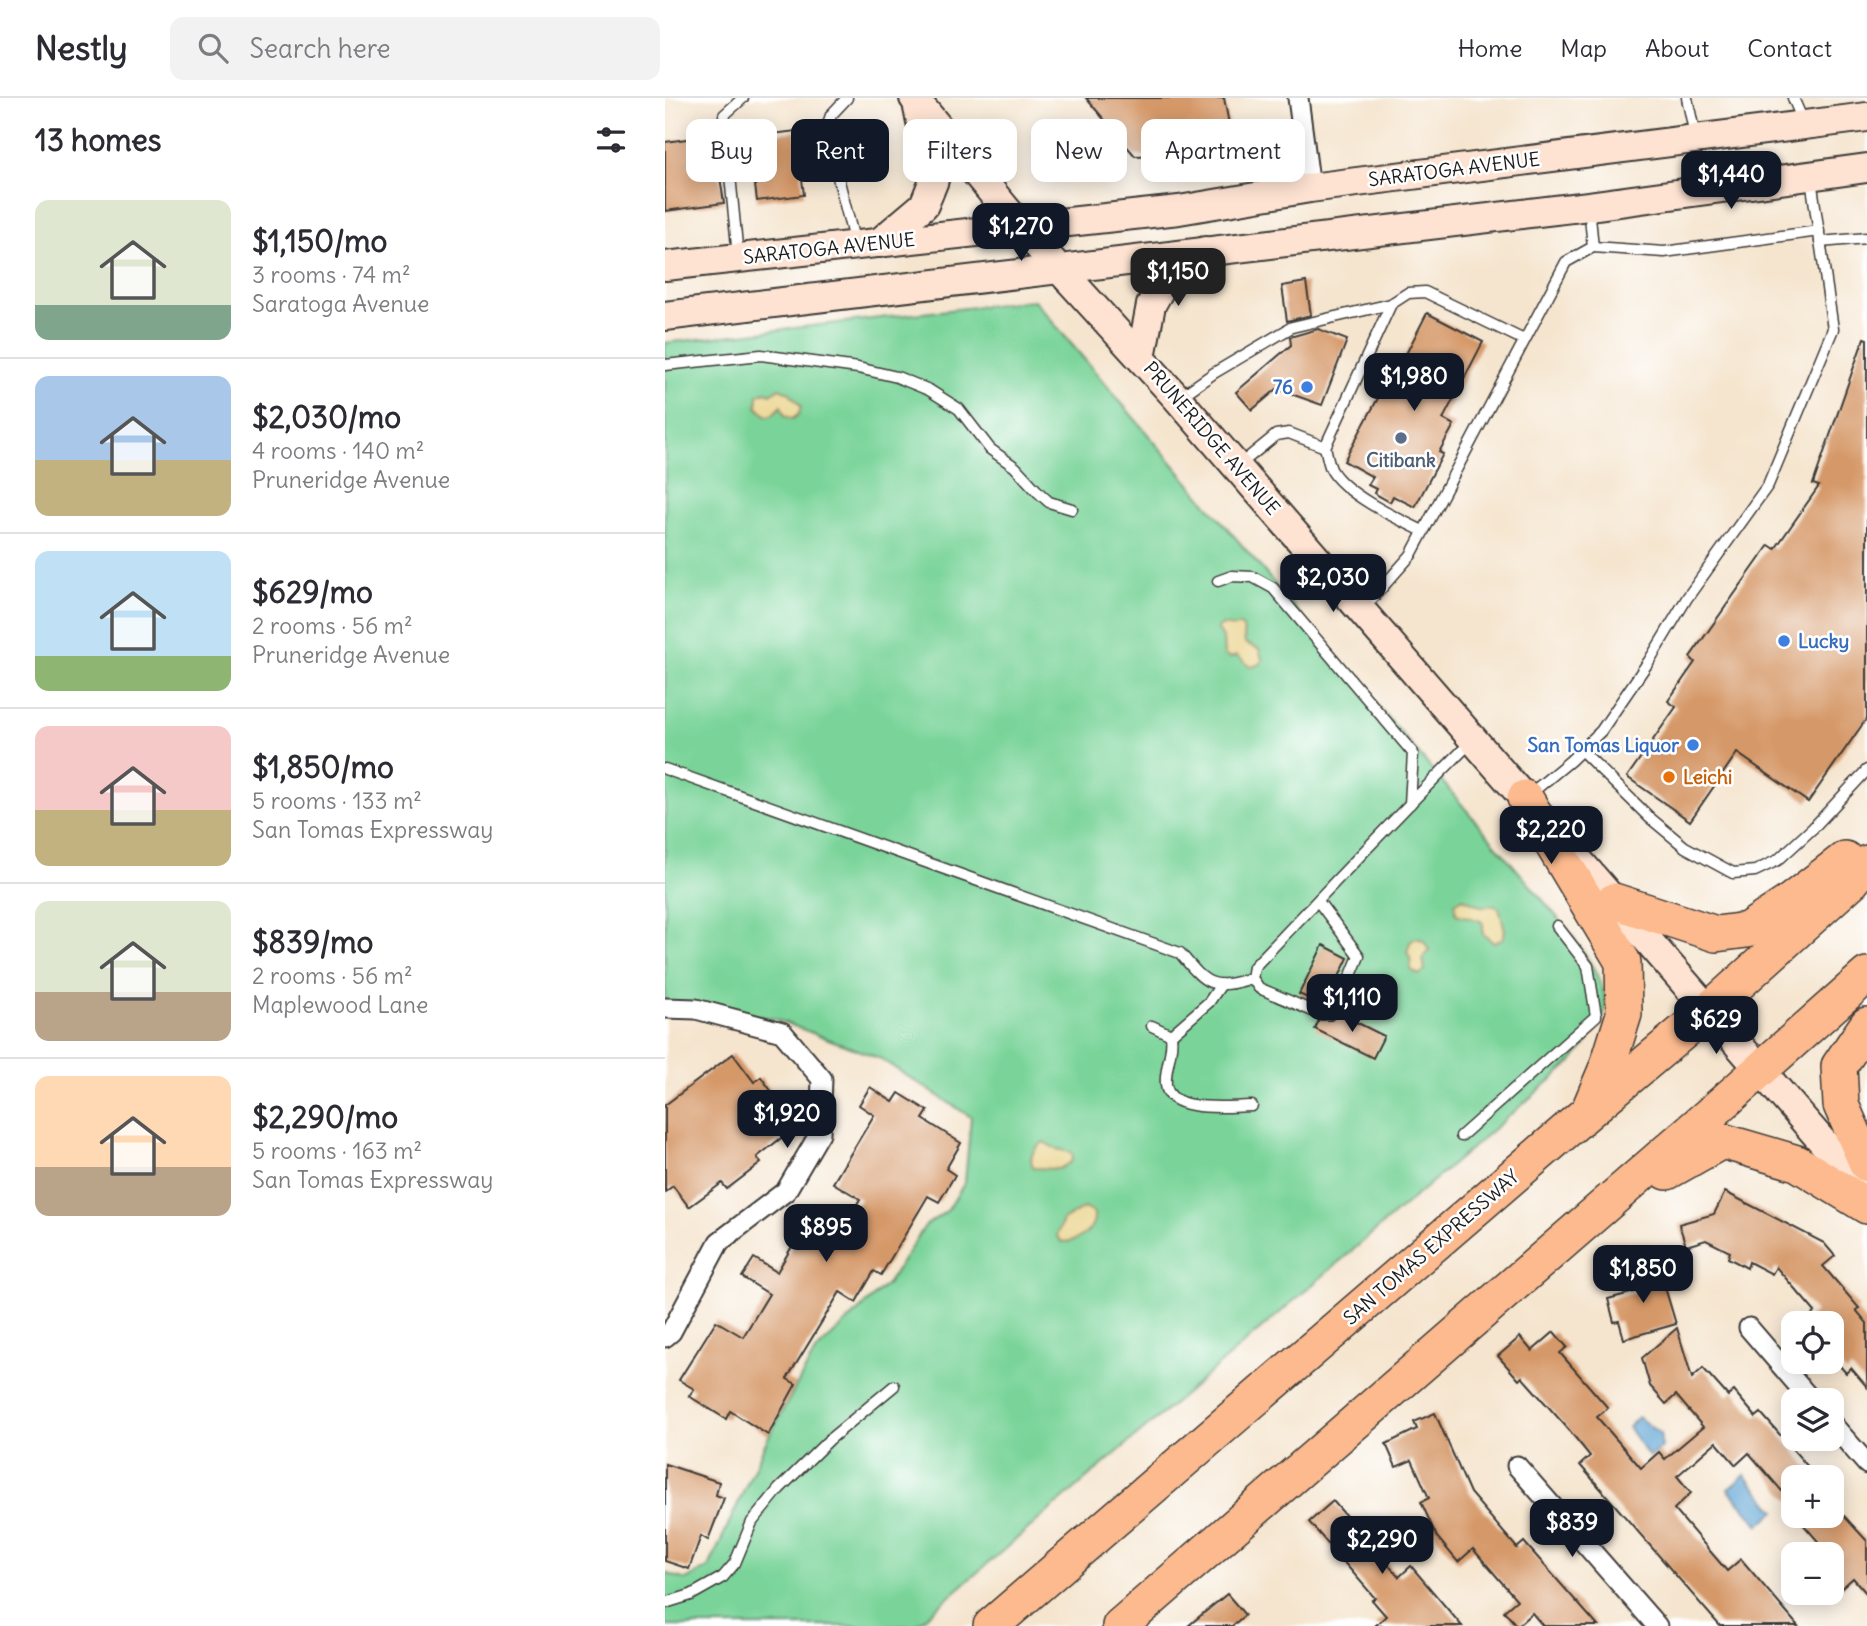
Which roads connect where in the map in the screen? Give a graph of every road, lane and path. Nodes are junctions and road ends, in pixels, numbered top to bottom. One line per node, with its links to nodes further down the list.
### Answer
1 (743, 98): 20 (lane)
2 (847, 98): 17 (lane)
3 (1298, 98): 12 (street)
4 (1687, 98): 9 (lane)
5 (1793, 98): 8 (lane)
6 (915, 100): 14 (main road, PRUNERIDGE AVENUE); 17 (main road)
7 (1867, 117): 8 (main road, SARATOGA AVENUE)
8 (1804, 125): 9 (main road, SARATOGA AVENUE)
9 (1695, 139): 12 (main road, SARATOGA AVENUE)
10 (1867, 168): 11 (main road)
11 (1811, 176): 13 (main road); 15 (lane)
12 (1310, 188): 14 (main road, SARATOGA AVENUE)
13 (1589, 206): 18 (lane); 19 (main road)
14 (1020, 226): 17 (main road, SARATOGA AVENUE); 22 (main road, PRUNERIDGE AVENUE)
15 (1819, 237): 16 (lane); 18 (lane); 36 (lane)
16 (1867, 238)
17 (867, 245): 20 (main road, SARATOGA AVENUE)
18 (1593, 247): 25 (lane)
19 (1205, 251): 22 (main road); 26 (main road)
20 (739, 258): 21 (main road, SARATOGA AVENUE)
21 (665, 266)
22 (1059, 268): 24 (main road); 26 (main road, PRUNERIDGE AVENUE)
23 (1391, 303): 25 (lane); 28 (lane); 29 (lane)
24 (665, 316)
25 (1524, 340): 32 (lane)
26 (1141, 357): 28 (main road, PRUNERIDGE AVENUE)
27 (665, 365): 31 (lane)
28 (1177, 398): 30 (main road, PRUNERIDGE AVENUE)
29 (1325, 447): 30 (lane); 32 (lane)
30 (1237, 467): 34 (main road, PRUNERIDGE AVENUE)
31 (1072, 509)
32 (1423, 531): 34 (lane)
33 (1218, 581): 40 (lane)
34 (1362, 610): 35 (main road, PRUNERIDGE AVENUE)
35 (1474, 740): 39 (main road, PRUNERIDGE AVENUE); 40 (lane)
36 (1581, 750): 38 (lane); 39 (lane)
37 (665, 769): 48 (lane)
38 (1867, 770)
39 (1525, 799): 44 (main road, PRUNERIDGE AVENUE); 56 (highway)
40 (1410, 805): 43 (lane)
41 (1867, 842): 44 (highway)
42 (1867, 863): 50 (highway, SAN TOMAS EXPRESSWAY)
43 (1318, 901): 47 (lane); 47 (lane)
44 (1614, 901): 50 (main road, PRUNERIDGE AVENUE)
45 (1557, 926): 57 (lane)
46 (1867, 975): 54 (highway)
47 (1252, 978): 48 (lane)
48 (1220, 986): 53 (lane)
49 (665, 1008): 63 (street)
50 (1709, 1010): 54 (main road, PRUNERIDGE AVENUE); 56 (highway, SAN TOMAS EXPRESSWAY)
51 (1867, 1025): 58 (highway)
52 (1151, 1026): 53 (lane)
53 (1171, 1035): 55 (lane)
54 (1761, 1069): 59 (main road, PRUNERIDGE AVENUE); 61 (highway)
55 (1252, 1106)
56 (1590, 1110): 70 (highway, SAN TOMAS EXPRESSWAY)
57 (1461, 1136)
58 (1867, 1164)
59 (1867, 1193)
60 (1867, 1206): 61 (highway)
61 (1597, 1212): 71 (highway)
62 (1749, 1328): 65 (street)
63 (665, 1337)
64 (894, 1386): 69 (lane)
65 (1801, 1388)
66 (1844, 1438): 67 (street)
67 (1867, 1464)
68 (1517, 1466): 72 (street)
69 (665, 1603)
70 (991, 1626)
71 (1120, 1626)
72 (1657, 1626)

